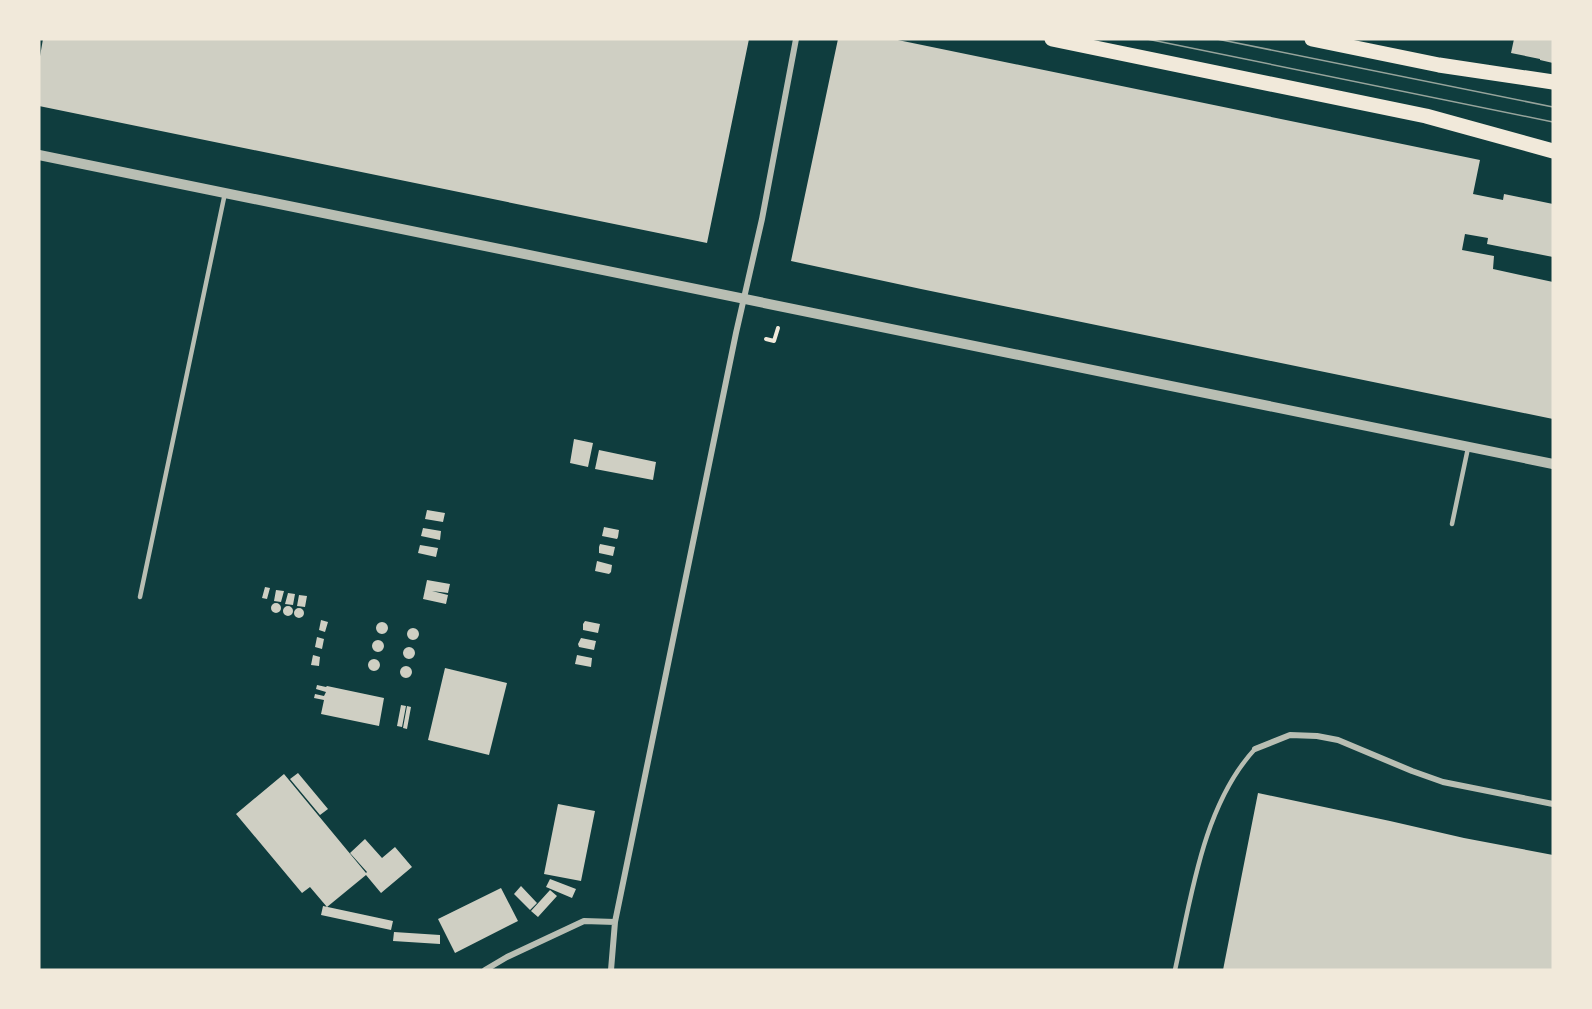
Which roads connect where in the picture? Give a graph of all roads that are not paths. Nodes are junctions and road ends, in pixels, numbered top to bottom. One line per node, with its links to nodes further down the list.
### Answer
1 (796, 39): 8 (street)
2 (1052, 39): 5 (main road)
3 (1312, 39): 4 (main road)
4 (1553, 82)
5 (1553, 151)
6 (39, 155): 7 (street)
7 (225, 193): 8 (street); 12 (lane)
8 (744, 299): 9 (street); 15 (street)
9 (1469, 447): 10 (street); 11 (lane)
10 (1553, 464)
11 (1452, 524)
12 (140, 597)
13 (1255, 749): 14 (street); 18 (lane)
14 (1553, 804)
15 (615, 922): 16 (street); 17 (street)
16 (484, 970)
17 (611, 970)
18 (1175, 970)

